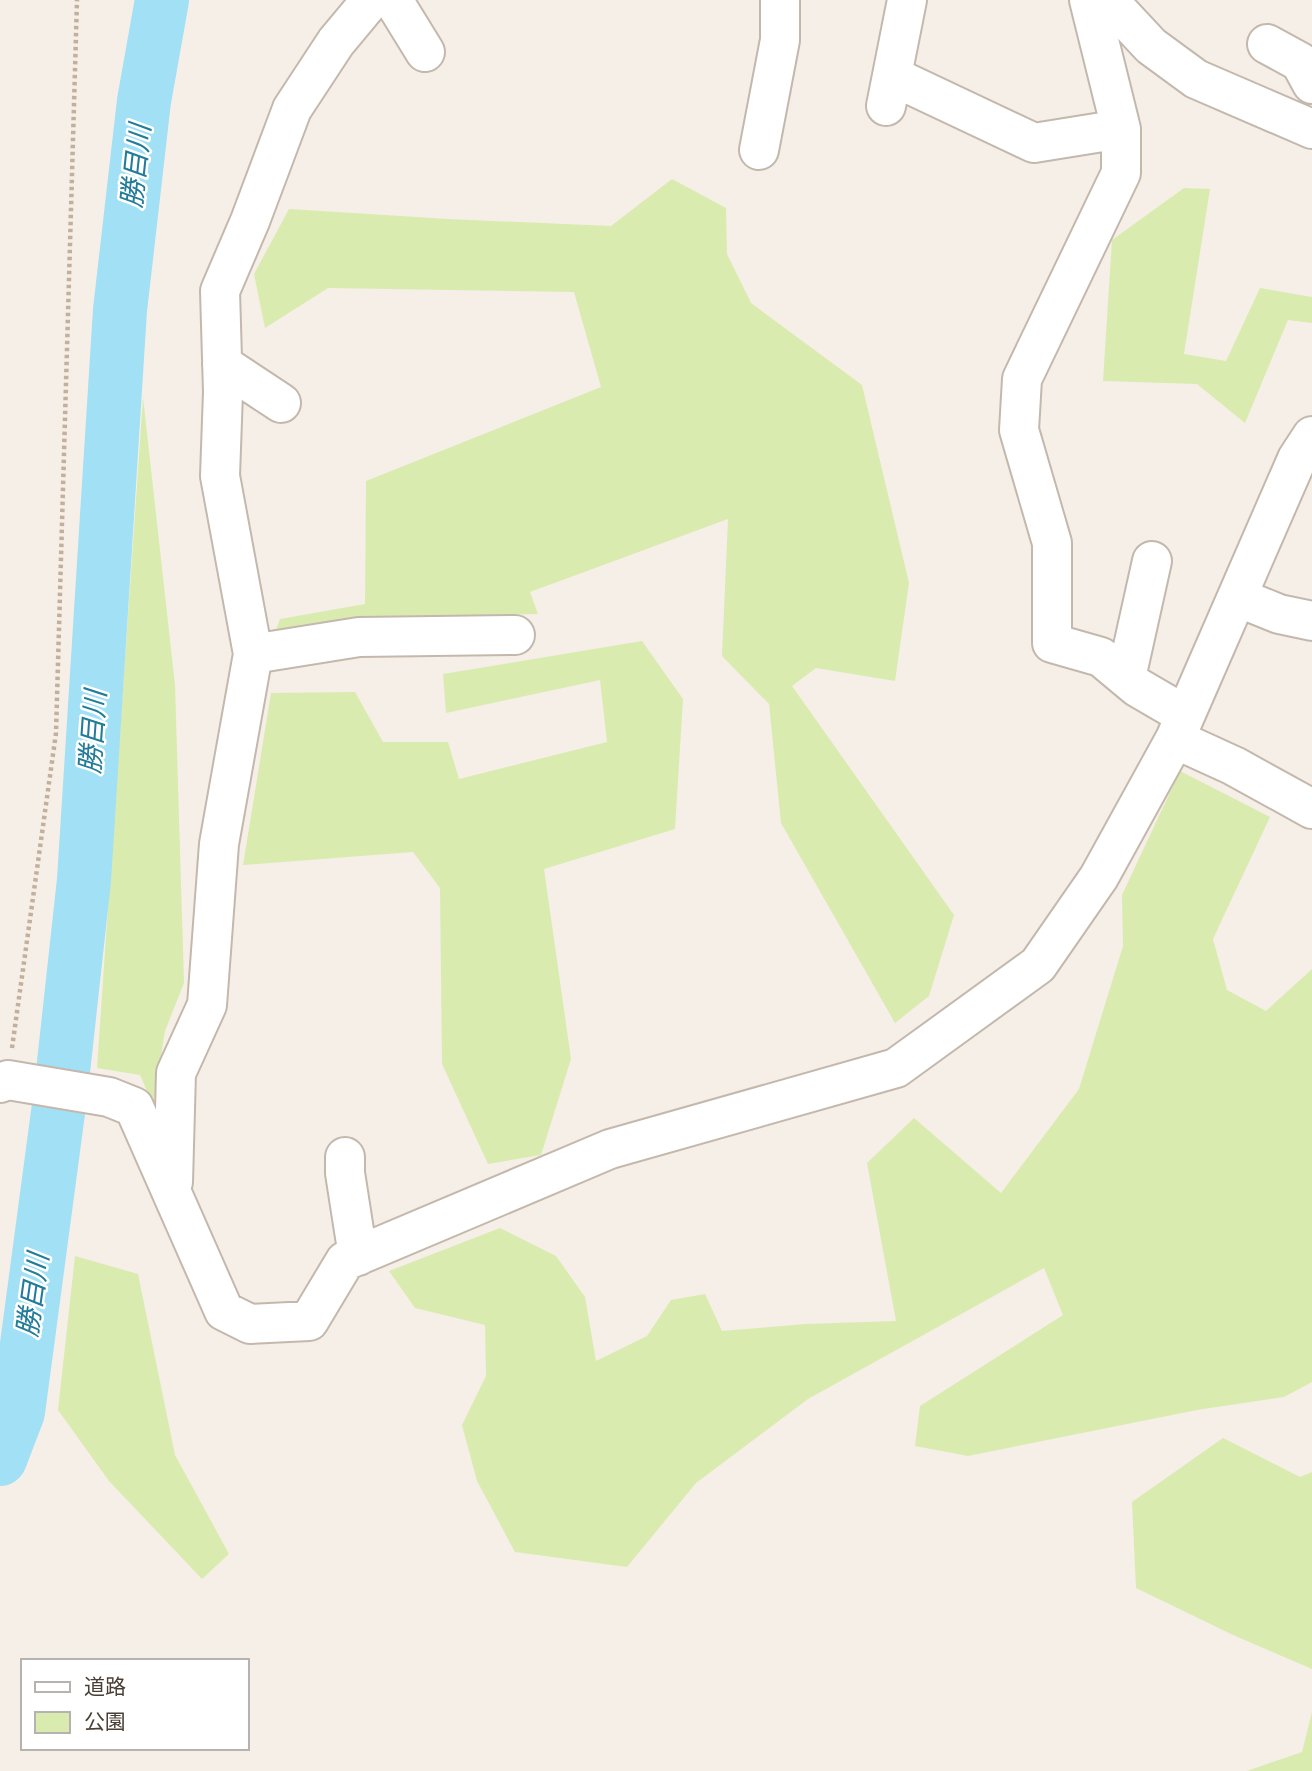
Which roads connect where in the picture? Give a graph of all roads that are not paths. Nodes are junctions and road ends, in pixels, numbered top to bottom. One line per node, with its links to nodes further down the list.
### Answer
1 (371, 0): 13 (street)
2 (393, 0): 8 (street)
3 (780, 0): 12 (street)
4 (907, 0): 11 (street)
5 (1089, 0): 11 (street)
6 (1108, 0): 10 (street)
7 (1267, 44): 9 (street)
8 (425, 52)
9 (1312, 84)
10 (1309, 115)
11 (1121, 129): 21 (street)
12 (759, 150)
13 (222, 364): 14 (street); 20 (street)
14 (281, 403)
15 (1312, 436): 17 (street)
16 (1153, 561): 21 (street)
17 (1237, 597): 18 (street); 22 (street)
18 (1312, 621)
19 (515, 635): 20 (street)
20 (253, 654): 26 (street)
21 (1126, 678): 22 (street)
22 (1180, 727): 23 (street); 27 (street)
23 (1312, 808)
24 (12, 1082): 26 (street)
25 (345, 1157): 27 (street)
26 (173, 1195): 27 (street)
27 (358, 1256)

